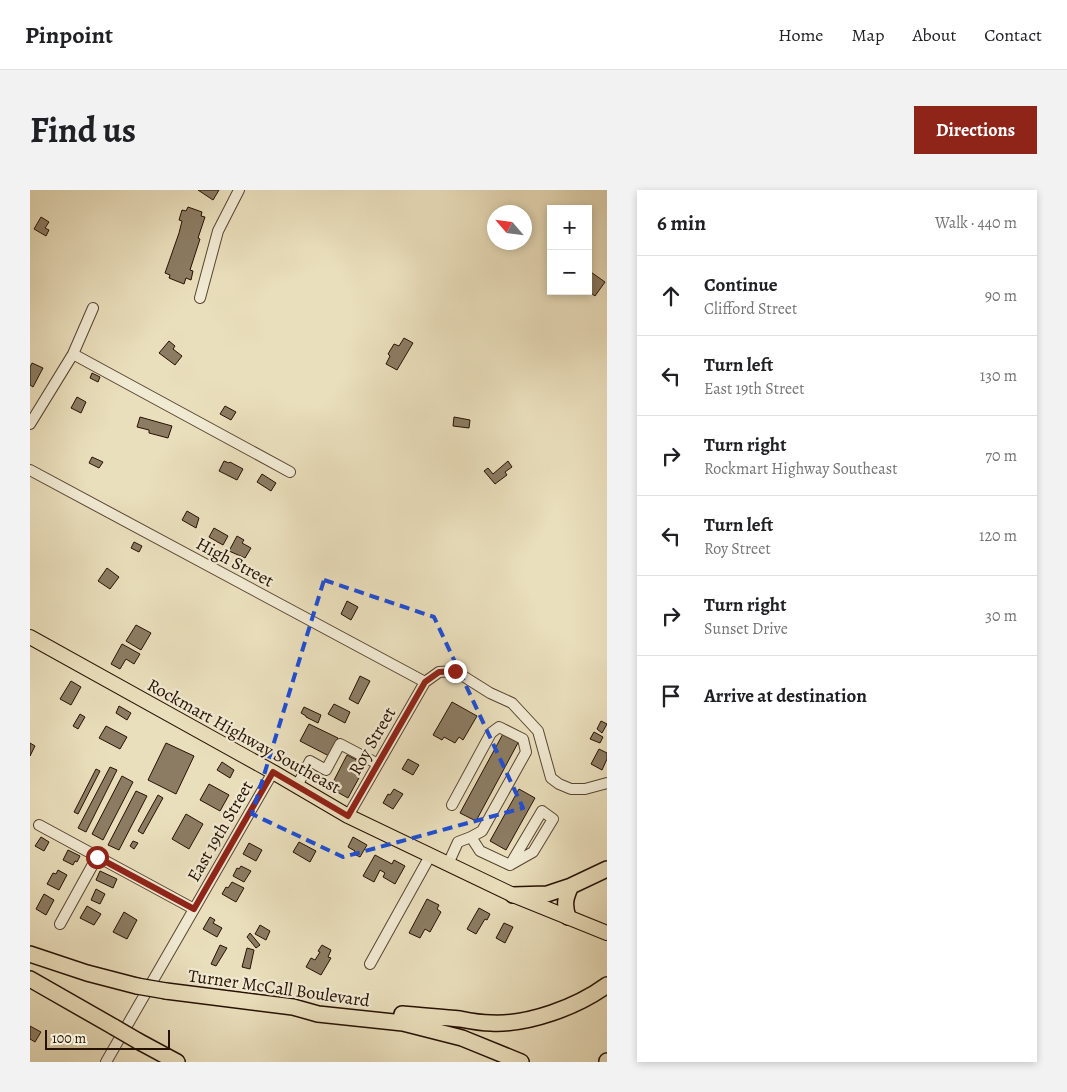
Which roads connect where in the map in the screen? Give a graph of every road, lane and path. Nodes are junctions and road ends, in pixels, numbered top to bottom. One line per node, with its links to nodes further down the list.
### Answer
1 (239, 190): 2 (street)
2 (200, 298)
3 (93, 308): 4 (street)
4 (73, 354): 5 (street); 7 (street)
5 (30, 424)
6 (30, 470): 9 (street, High Street)
7 (290, 472)
8 (32, 643): 11 (main road, Rockmart Highway Southeast)
9 (425, 682): 10 (street, Roy Street); 12 (street)
10 (378, 764): 13 (street); 15 (street, Roy Street)
11 (273, 772): 13 (main road, Rockmart Highway Southeast); 25 (street, East 19th Street)
12 (607, 783)
13 (297, 786): 15 (main road, Rockmart Highway Southeast)
14 (452, 805): 17 (street)
15 (348, 816): 18 (main road, Rockmart Highway Southeast)
16 (39, 825): 19 (street)
17 (471, 837): 20 (street); 21 (street)
18 (430, 856): 20 (main road, Rockmart Highway Southeast); 30 (street)
19 (97, 857): 25 (street); 27 (street)
20 (448, 864): 24 (main road, Rockmart Highway Southeast)
21 (510, 865): 21 (street)
22 (607, 869): 23 (highway)
23 (571, 886): 24 (highway); 26 (highway)
24 (513, 895): 26 (main road, Rockmart Highway Southeast)
25 (194, 909): 34 (street, East 19th Street)
26 (568, 917): 28 (main road, Rockmart Highway Southeast)
27 (60, 924)
28 (607, 933)
29 (30, 954): 33 (highway, Turner McCall Boulevard, bridge)
30 (370, 964)
31 (30, 979): 35 (highway, bridge)
32 (607, 985): 33 (highway)
33 (293, 1007): 36 (highway, Turner McCall Boulevard)
34 (106, 1062)
35 (177, 1062)
36 (521, 1062)

